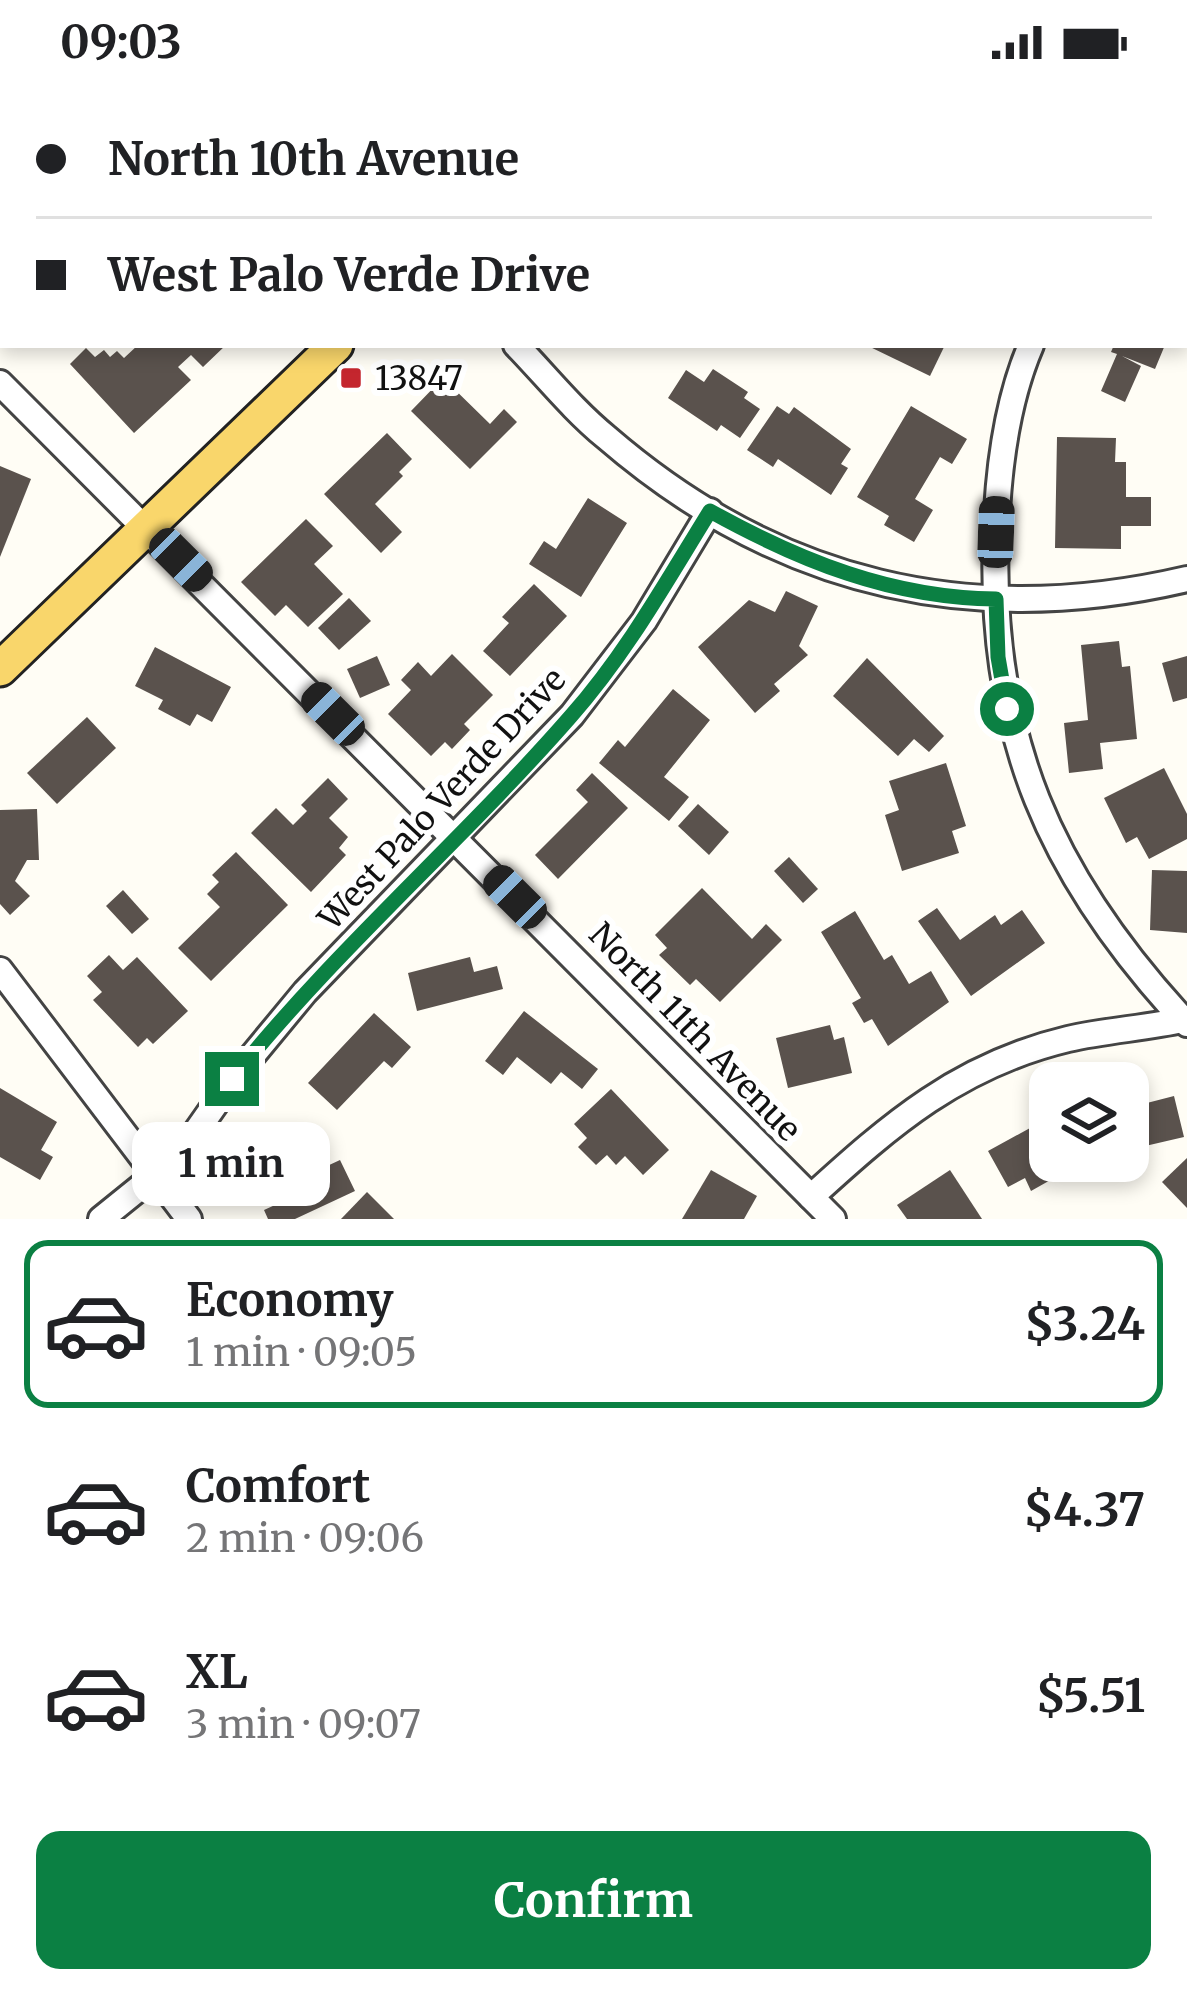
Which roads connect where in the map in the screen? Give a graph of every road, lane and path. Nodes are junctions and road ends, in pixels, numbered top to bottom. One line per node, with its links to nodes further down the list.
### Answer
1 (333, 348): 6 (main road)
2 (519, 348): 5 (street)
3 (1030, 348): 8 (street)
4 (1, 385): 6 (street, North 11th Avenue)
5 (710, 511): 8 (street); 10 (street, West Palo Verde Drive)
6 (147, 527): 9 (main road); 10 (street, North 11th Avenue)
7 (1187, 579): 8 (street)
8 (996, 599): 12 (street)
9 (0, 669)
10 (455, 836): 13 (street, West Palo Verde Drive); 14 (street, North 11th Avenue)
11 (0, 970): 13 (street)
12 (1186, 1021): 14 (street)
13 (158, 1177): 15 (street, West Palo Verde Drive); 16 (street)
14 (812, 1197): 17 (street, North 11th Avenue)
15 (101, 1219)
16 (189, 1219)
17 (833, 1219)

